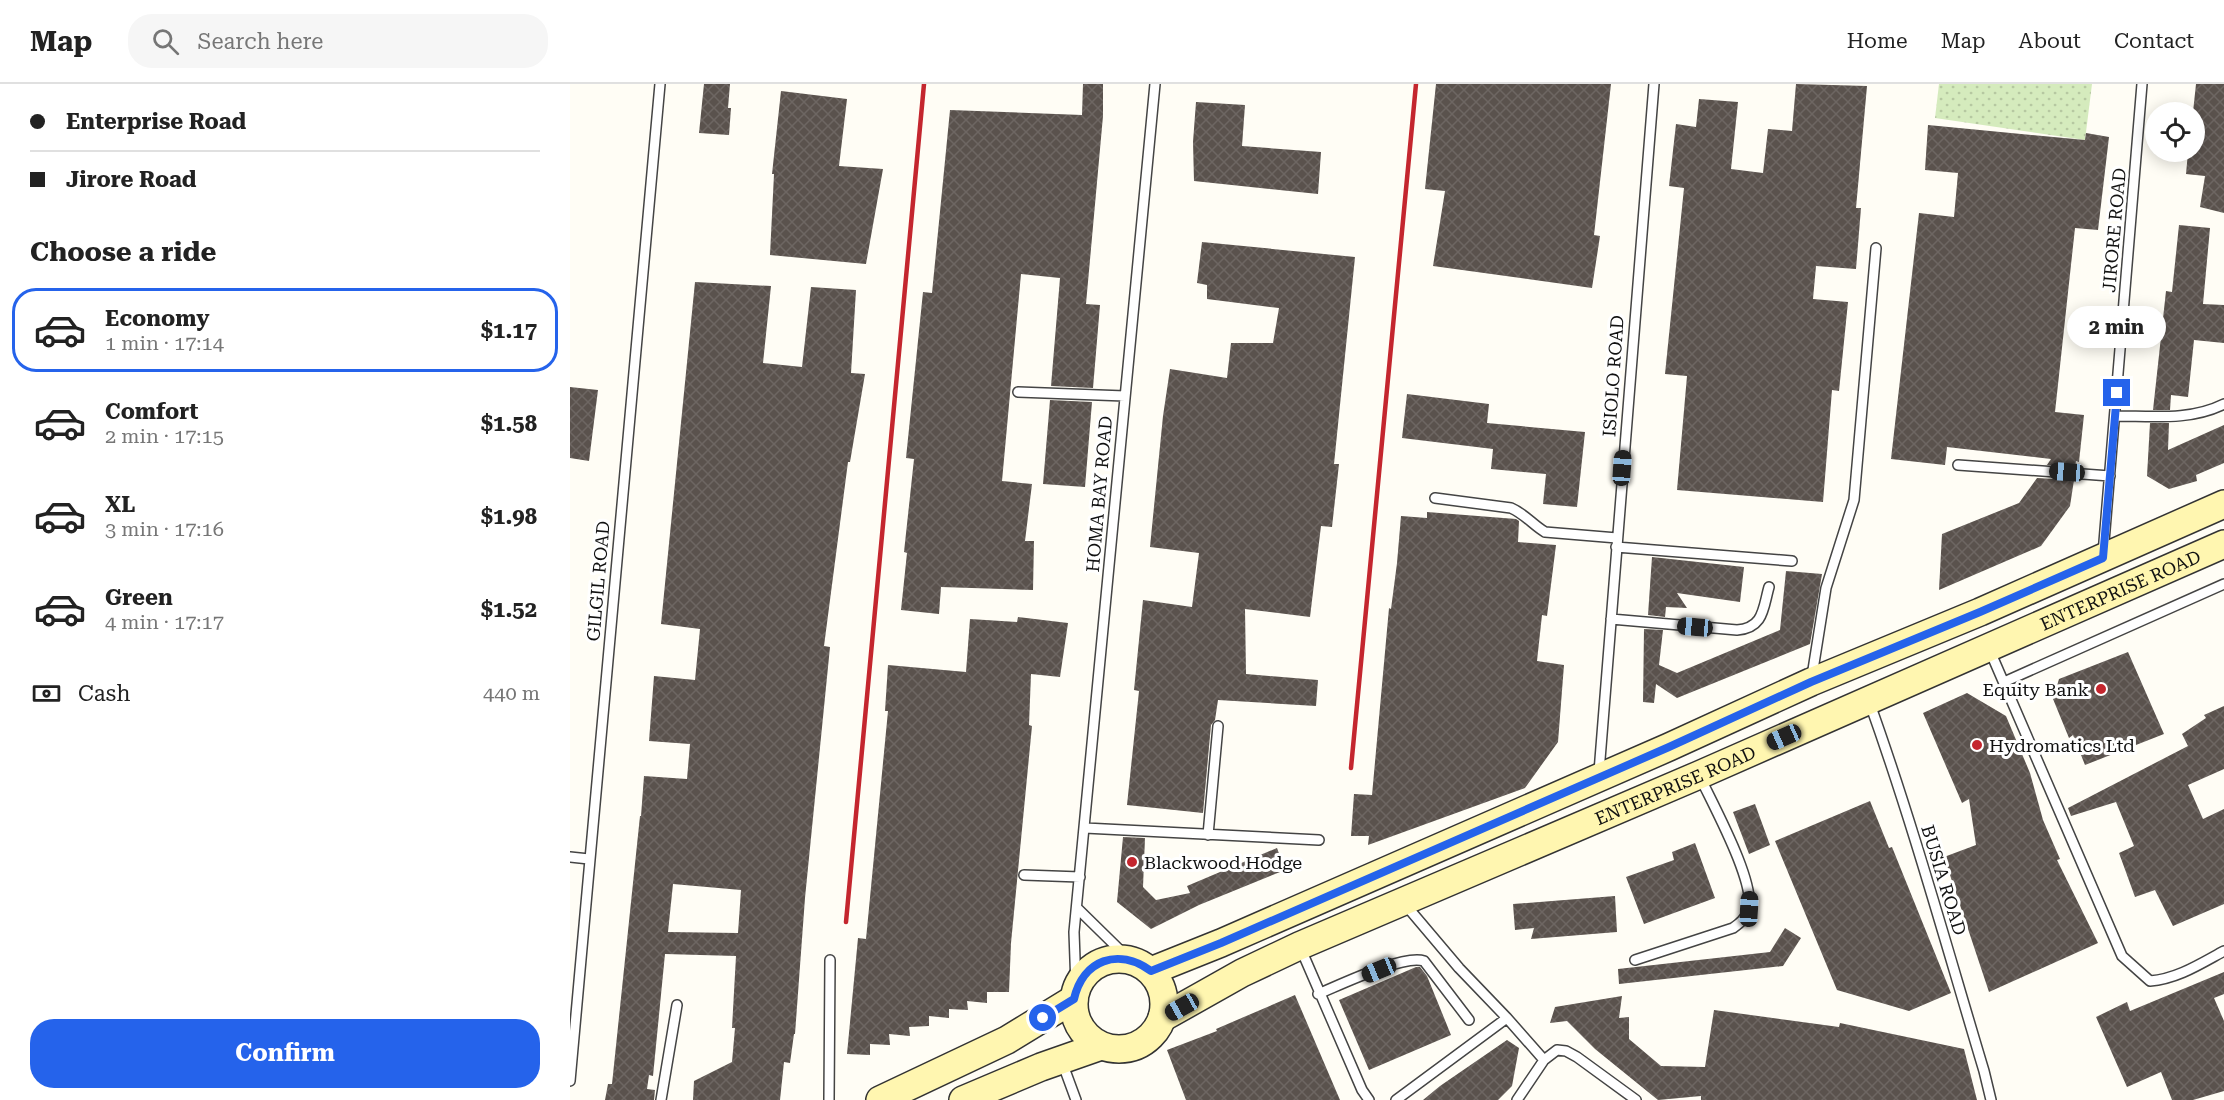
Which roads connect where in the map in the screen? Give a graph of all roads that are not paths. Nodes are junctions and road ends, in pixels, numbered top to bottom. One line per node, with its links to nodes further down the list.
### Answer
1 (660, 84): 33 (lane, GILGIL ROAD)
2 (1155, 84): 7 (lane, HOMA BAY ROAD)
3 (1654, 84): 14 (lane, ISIOLO ROAD)
4 (2142, 84): 9 (lane, JIRORE ROAD)
5 (1876, 248): 22 (lane)
6 (1018, 392): 7 (lane)
7 (1125, 396): 29 (lane, HOMA BAY ROAD)
8 (2224, 404): 9 (lane)
9 (2115, 416): 11 (lane, JIRORE ROAD)
10 (1958, 465): 11 (lane)
11 (2110, 476): 16 (lane, JIRORE ROAD)
12 (1435, 498): 14 (lane)
13 (2224, 504): 16 (main road, ENTERPRISE ROAD)
14 (1616, 543): 17 (lane); 20 (lane, ISIOLO ROAD)
15 (2224, 543): 21 (main road, ENTERPRISE ROAD)
16 (2103, 558): 22 (main road, ENTERPRISE ROAD)
17 (1792, 561)
18 (2224, 584): 23 (lane)
19 (1769, 586): 20 (lane)
20 (1611, 619): 27 (lane, ISIOLO ROAD)
21 (1989, 648): 23 (lane); 24 (main road, ENTERPRISE ROAD)
22 (1811, 682): 26 (main road, ENTERPRISE ROAD)
23 (2004, 682): 39 (lane)
24 (1869, 700): 28 (main road, ENTERPRISE ROAD); 63 (lane, BUSIA ROAD)
25 (1218, 726): 30 (lane)
26 (1669, 747): 27 (main road, ENTERPRISE ROAD); 28 (main road)
27 (1598, 778): 42 (main road, ENTERPRISE ROAD)
28 (1690, 779): 36 (main road, ENTERPRISE ROAD); 41 (lane)
29 (1085, 828): 30 (lane); 35 (lane, HOMA BAY ROAD)
30 (1208, 835): 31 (lane)
31 (1319, 840)
32 (570, 857): 33 (lane)
33 (589, 859): 49 (lane, GILGIL ROAD)
34 (1024, 875): 35 (lane)
35 (1080, 878): 37 (lane, HOMA BAY ROAD)
36 (1402, 901): 38 (main road, ENTERPRISE ROAD); 47 (lane)
37 (1077, 908): 42 (lane); 43 (lane, HOMA BAY ROAD)
38 (1299, 946): 44 (lane); 46 (main road, ENTERPRISE ROAD)
39 (2224, 951)
40 (830, 960): 56 (lane)
41 (1635, 960)
42 (1140, 965): 43 (main road, ENTERPRISE ROAD); 46 (main road)
43 (1075, 993): 50 (main road); 57 (main road, ENTERPRISE ROAD)
44 (1318, 994): 48 (lane); 59 (lane)
45 (676, 1005): 55 (lane)
46 (1162, 1018): 50 (main road, ENTERPRISE ROAD)
47 (1507, 1018): 52 (lane); 60 (lane)
48 (1469, 1020)
49 (572, 1041): 53 (lane, GILGIL ROAD)
50 (1101, 1046): 51 (main road, ENTERPRISE ROAD)
51 (1062, 1060): 54 (main road, ENTERPRISE ROAD); 58 (lane)
52 (1544, 1060): 61 (lane); 62 (lane)
53 (570, 1081)
54 (970, 1099)
55 (661, 1100)
56 (829, 1100)
57 (880, 1100)
58 (1076, 1100)
59 (1369, 1100)
60 (1396, 1100)
61 (1517, 1100)
62 (1636, 1100)
63 (1991, 1100)

